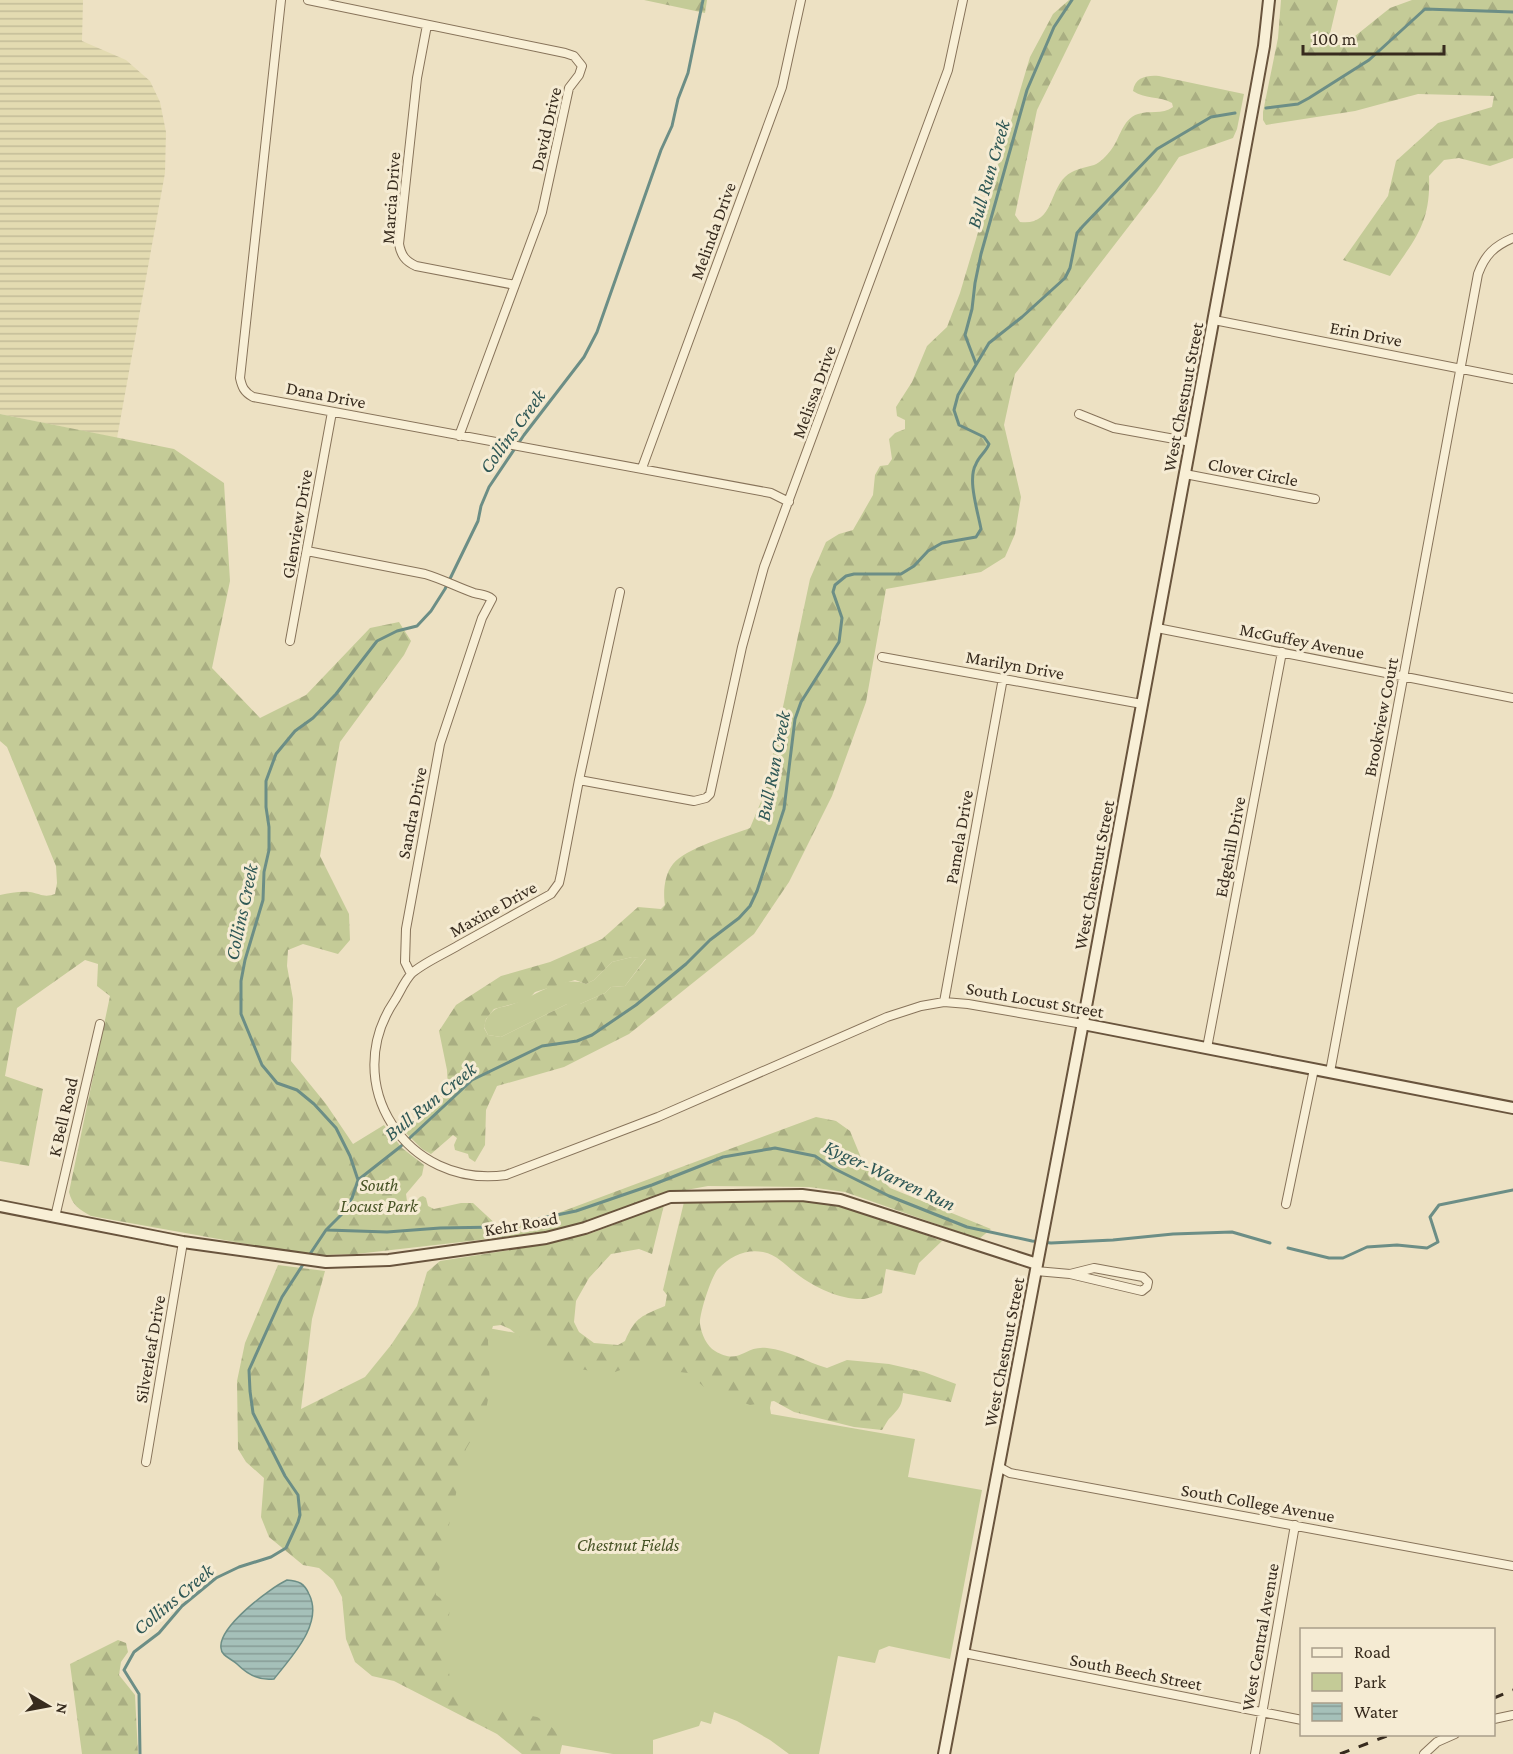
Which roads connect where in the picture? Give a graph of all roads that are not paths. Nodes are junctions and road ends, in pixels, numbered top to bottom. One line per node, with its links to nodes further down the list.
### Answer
1 (280, 0): 12 (street, Dana Drive)
2 (308, 0): 6 (street, David Drive)
3 (801, 0): 16 (street, Melinda Drive)
4 (963, 0): 19 (street, Melissa Drive)
5 (1269, 0): 9 (main road, West Chestnut Street)
6 (427, 25): 8 (street, Marcia Drive); 8 (street, David Drive)
7 (1513, 238): 10 (street, Brookview Court)
8 (515, 285): 14 (street, David Drive)
9 (1214, 320): 10 (street, Erin Drive); 15 (main road, West Chestnut Street)
10 (1461, 368): 11 (street, Erin Drive); 26 (street, Brookview Court)
11 (1513, 379)
12 (332, 412): 14 (street, Dana Drive); 20 (street, Glenview Drive)
13 (1079, 414): 15 (street)
14 (459, 436): 16 (street, Dana Drive)
15 (1191, 442): 17 (main road, West Chestnut Street)
16 (642, 468): 19 (street, Dana Drive)
17 (1185, 474): 18 (street, Clover Circle); 22 (main road, West Chestnut Street)
18 (1315, 498)
19 (789, 502): 30 (street, Melissa Drive)
20 (307, 551): 23 (street, Glenview Drive); 31 (street, Sandra Drive)
21 (620, 592): 30 (street, Maxine Drive)
22 (1156, 628): 24 (street, McGuffey Avenue); 29 (main road, West Chestnut Street)
23 (290, 641)
24 (1282, 652): 26 (street, McGuffey Avenue); 35 (street, Edgehill Drive)
25 (882, 657): 27 (street, Marilyn Drive)
26 (1404, 677): 28 (street, McGuffey Avenue); 37 (street, Brookview Court)
27 (1003, 678): 29 (street, Marilyn Drive); 32 (street, Pamela Drive)
28 (1513, 698)
29 (1142, 704): 34 (main road, West Chestnut Street)
30 (579, 780): 31 (street, Maxine Drive)
31 (411, 974): 32 (street, South Locust Street)
32 (944, 1002): 34 (street, South Locust Street)
33 (100, 1024): 41 (street, K Bell Road)
34 (1083, 1024): 35 (main road, South Locust Street); 43 (main road, West Chestnut Street)
35 (1207, 1048): 36 (main road, South Locust Street)
36 (1314, 1069): 37 (main road, South Locust Street); 39 (street)
37 (1330, 1072): 38 (main road, South Locust Street)
38 (1513, 1108)
39 (1286, 1204)
40 (0, 1206): 41 (main road, Kehr Road)
41 (55, 1217): 42 (main road, Kehr Road)
42 (183, 1242): 43 (main road, Kehr Road); 45 (street, Silverleaf Drive)
43 (1037, 1268): 44 (street); 46 (main road, West Chestnut Street)
44 (1070, 1274): 44 (street)
45 (146, 1462)
46 (999, 1467): 47 (street, South College Avenue); 49 (main road, West Chestnut Street)
47 (1295, 1525): 48 (street, South College Avenue); 50 (street, West Central Avenue)
48 (1513, 1566)
49 (964, 1653): 50 (street, South Beech Street); 55 (main road, West Chestnut Street)
50 (1262, 1713): 53 (street, South Beech Street); 56 (street, West Central Avenue)
51 (1513, 1715): 52 (street)
52 (1495, 1719)
53 (1300, 1720)
54 (1450, 1736): 57 (street)
55 (944, 1754)
56 (1255, 1754)
57 (1424, 1754)

